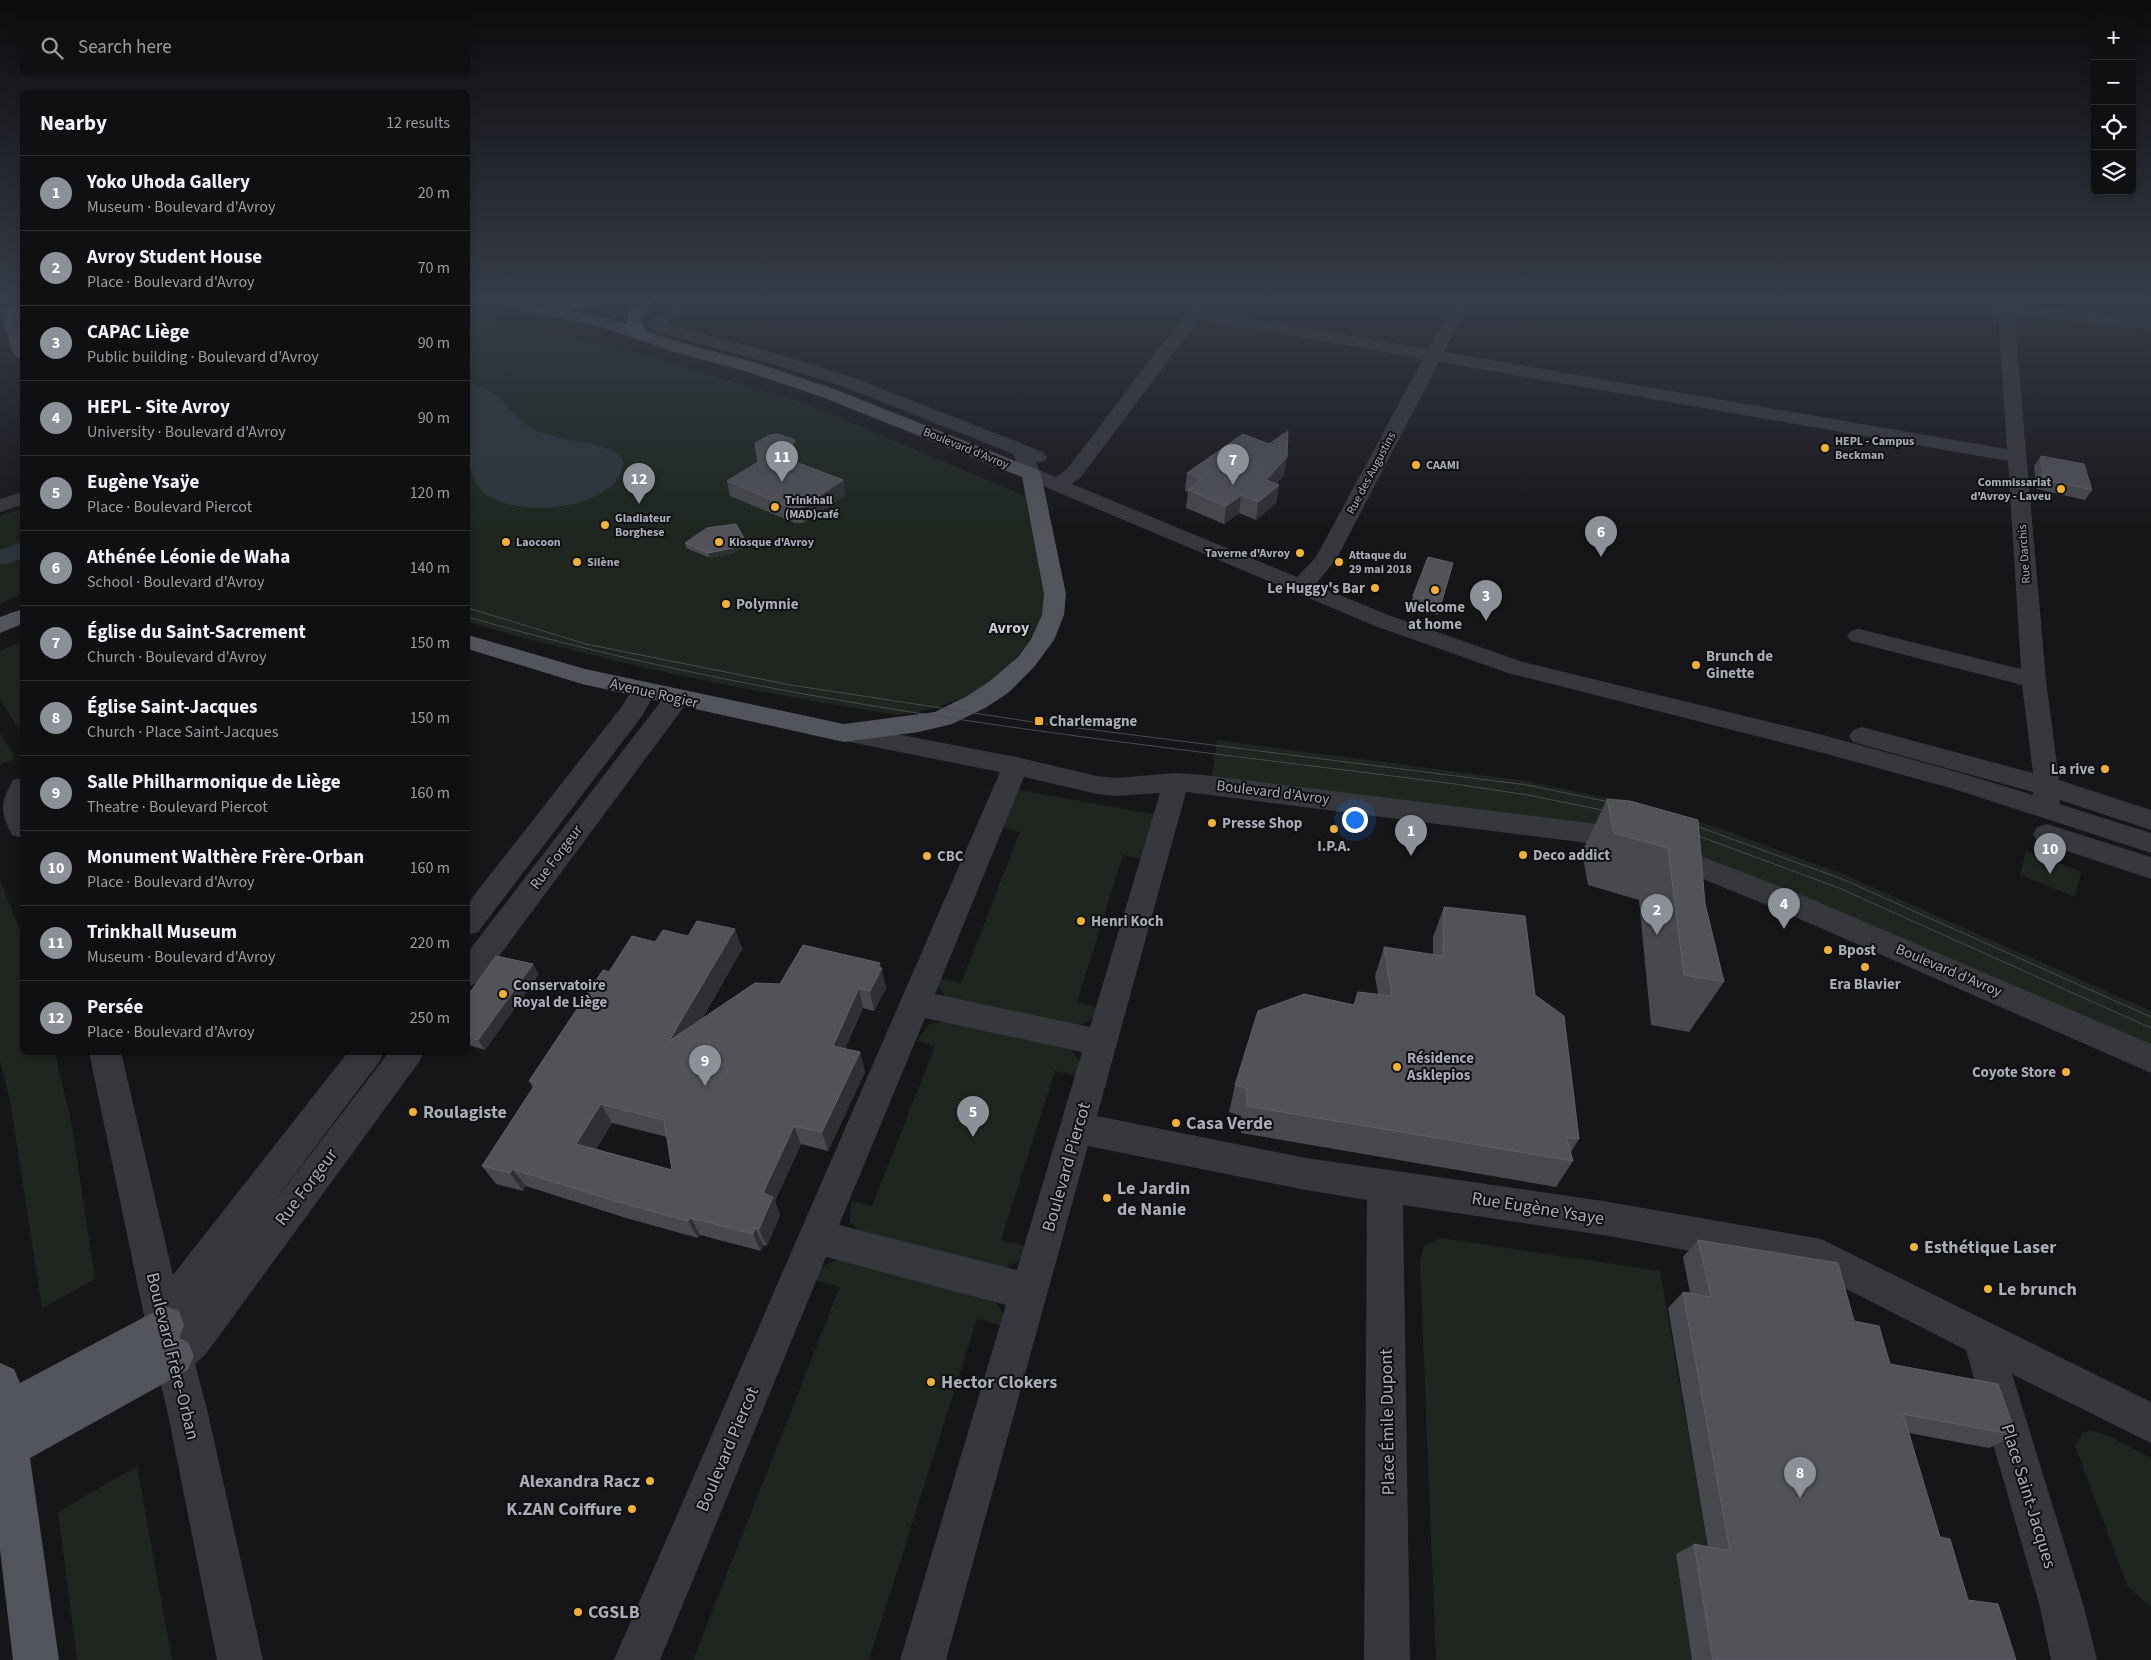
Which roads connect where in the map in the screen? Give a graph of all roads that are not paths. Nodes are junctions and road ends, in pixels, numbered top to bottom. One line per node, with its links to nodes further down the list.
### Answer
1 (782, 377): 10 (main road, Boulevard d'Avroy)
2 (834, 377): 7 (street, Boulevard d'Avroy)
3 (1147, 377): 9 (street)
4 (1422, 377): 15 (street, Rue des Augustins)
5 (1567, 377): 8 (street)
6 (2011, 377): 8 (street, Rue Darchis)
7 (1021, 450): 9 (street, Boulevard d'Avroy); 10 (street, Boulevard d'Avroy)
8 (2017, 457): 20 (street, Rue Darchis)
9 (1074, 473): 11 (street); 14 (street, Boulevard d'Avroy)
10 (1031, 474): 11 (street, Boulevard d'Avroy); 23 (main road, Boulevard d'Avroy)
11 (1058, 485): 14 (street, Boulevard d'Avroy)
12 (20, 499): 13 (street)
13 (0, 506)
14 (1252, 567): 15 (street, Boulevard d'Avroy)
15 (1300, 588): 28 (street, Boulevard d'Avroy)
16 (20, 617): 17 (main road)
17 (0, 626)
18 (1859, 636): 20 (street)
19 (470, 643): 21 (main road, Avenue Rogier)
20 (2034, 680): 28 (street, Rue Darchis)
21 (644, 691): 22 (main road, Avenue Rogier); 24 (street, Rue Forgeur)
22 (677, 698): 23 (main road, Avenue Rogier); 25 (street, Rue Forgeur)
23 (844, 733): 26 (street, Boulevard d'Avroy)
24 (614, 735): 25 (street); 32 (street, Rue Forgeur)
25 (644, 740): 33 (street, Rue Forgeur)
26 (1016, 766): 27 (street, Boulevard d'Avroy); 34 (street, Boulevard Piercot)
27 (1176, 782): 35 (street, Boulevard Piercot); 39 (street, Boulevard d'Avroy)
28 (2047, 809): 29 (street, Boulevard d'Avroy); 30 (street, Boulevard d'Avroy); 31 (street, Boulevard d'Avroy)
29 (2151, 820)
30 (2151, 842)
31 (2151, 868)
32 (470, 921)
33 (470, 971)
34 (915, 1003): 35 (street); 42 (street, Boulevard Piercot)
35 (1102, 1043): 40 (street, Boulevard Piercot)
36 (106, 1055): 47 (street, Boulevard Frère-Orban)
37 (366, 1055): 43 (street, Rue Forgeur)
38 (406, 1055): 44 (street, Rue Forgeur)
39 (2151, 1058)
40 (1077, 1128): 41 (street, Rue Eugène Ysaye); 45 (street, Boulevard Piercot)
41 (1385, 1184): 46 (street, Rue Eugène Ysaye); 54 (street, Place Émile Dupont)
42 (816, 1237): 45 (street); 52 (street, Boulevard Piercot)
43 (223, 1240): 44 (street); 47 (street, Rue Forgeur)
44 (258, 1250): 47 (street, Rue Forgeur)
45 (1030, 1292): 53 (street, Boulevard Piercot)
46 (1982, 1339): 49 (street); 55 (street, Place Saint-Jacques)
47 (169, 1340): 48 (main road); 51 (street, Boulevard Frère-Orban)
48 (5, 1414): 50 (main road)
49 (2151, 1423)
50 (36, 1660)
51 (240, 1660)
52 (637, 1660)
53 (923, 1660)
54 (1387, 1660)
55 (2075, 1660)

